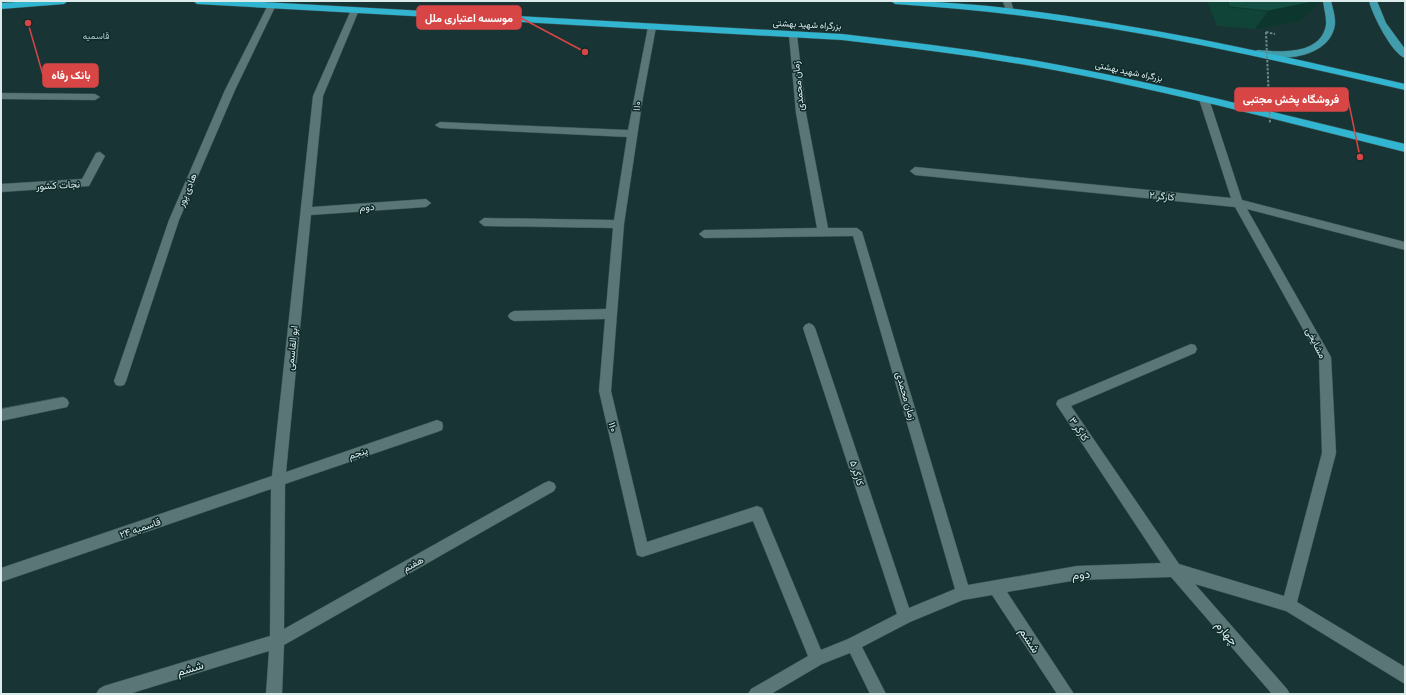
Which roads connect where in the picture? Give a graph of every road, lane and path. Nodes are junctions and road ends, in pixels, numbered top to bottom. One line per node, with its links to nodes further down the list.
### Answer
1 (64, 1): 8 (highway)
2 (197, 1): 7 (highway, بزرگراه شهید بهشتی)
3 (894, 1): 10 (highway)
4 (1008, 1): 10 (street)
5 (1327, 1): 14 (main road)
6 (1373, 1): 15 (main road)
7 (272, 5): 9 (highway, بزرگراه شهید بهشتی); 39 (street, هادی پور)
8 (1, 6)
9 (355, 10): 11 (highway, بزرگراه شهید بهشتی); 29 (street, ابو القاسمی)
10 (1010, 12): 14 (highway)
11 (652, 26): 13 (highway, بزرگراه شهید بهشتی); 22 (street, ۱۱۰)
12 (1266, 32): 20 (path, bridge)
13 (793, 34): 19 (highway, بزرگراه شهید بهشتی); 32 (street, زمان محمدی)
14 (1253, 52): 16 (highway)
15 (1405, 55)
16 (1405, 87)
17 (1, 96): 18 (street)
18 (95, 97)
19 (1204, 99): 23 (highway, بزرگراه شهید بهشتی); 28 (street, مشایخی)
20 (1270, 124)
21 (440, 125): 22 (street)
22 (632, 134): 31 (street, ۱۱۰)
23 (1405, 148)
24 (100, 156): 26 (street, نجات کشور)
25 (915, 171): 28 (street, کارگر ۲)
26 (1, 188)
27 (426, 203): 29 (street, دوم)
28 (1238, 203): 34 (street, کارگر ۲); 49 (street, مشایخی)
29 (307, 210): 43 (street, ابو القاسمی)
30 (484, 222): 31 (street)
31 (619, 224): 35 (street, ۱۱۰)
32 (823, 232): 33 (street, زمان محمدی); 48 (street, زمان محمدی)
33 (704, 234)
34 (1405, 246)
35 (611, 314): 36 (street); 53 (street, ۱۱۰)
36 (514, 316)
37 (809, 328): 50 (street, کارگر ۵)
38 (1191, 349): 45 (street, کارگر ۳)
39 (120, 381)
40 (63, 403): 41 (street)
41 (1, 415)
42 (437, 426): 43 (street, پنجم)
43 (278, 481): 46 (street, قاسمیه ۲۴); 51 (street, ابو القاسمی)
44 (548, 488): 51 (street, هفتم)
45 (1174, 570): 47 (street, دوم); 49 (street, دوم); 60 (street, چهارم)
46 (1, 575)
47 (995, 587): 48 (street, دوم); 59 (street, ششم)
48 (963, 593): 50 (street, دوم)
49 (1289, 605): 54 (street, دوم)
50 (905, 618): 52 (street, دوم)
51 (277, 641): 55 (street, ششم); 56 (street, ابو القاسمی)
52 (853, 644): 53 (street, دوم); 58 (street)
53 (817, 659): 57 (street, دوم)
54 (1405, 676)
55 (104, 694)
56 (274, 694)
57 (756, 694)
58 (878, 694)
59 (1066, 694)
60 (1282, 694)

